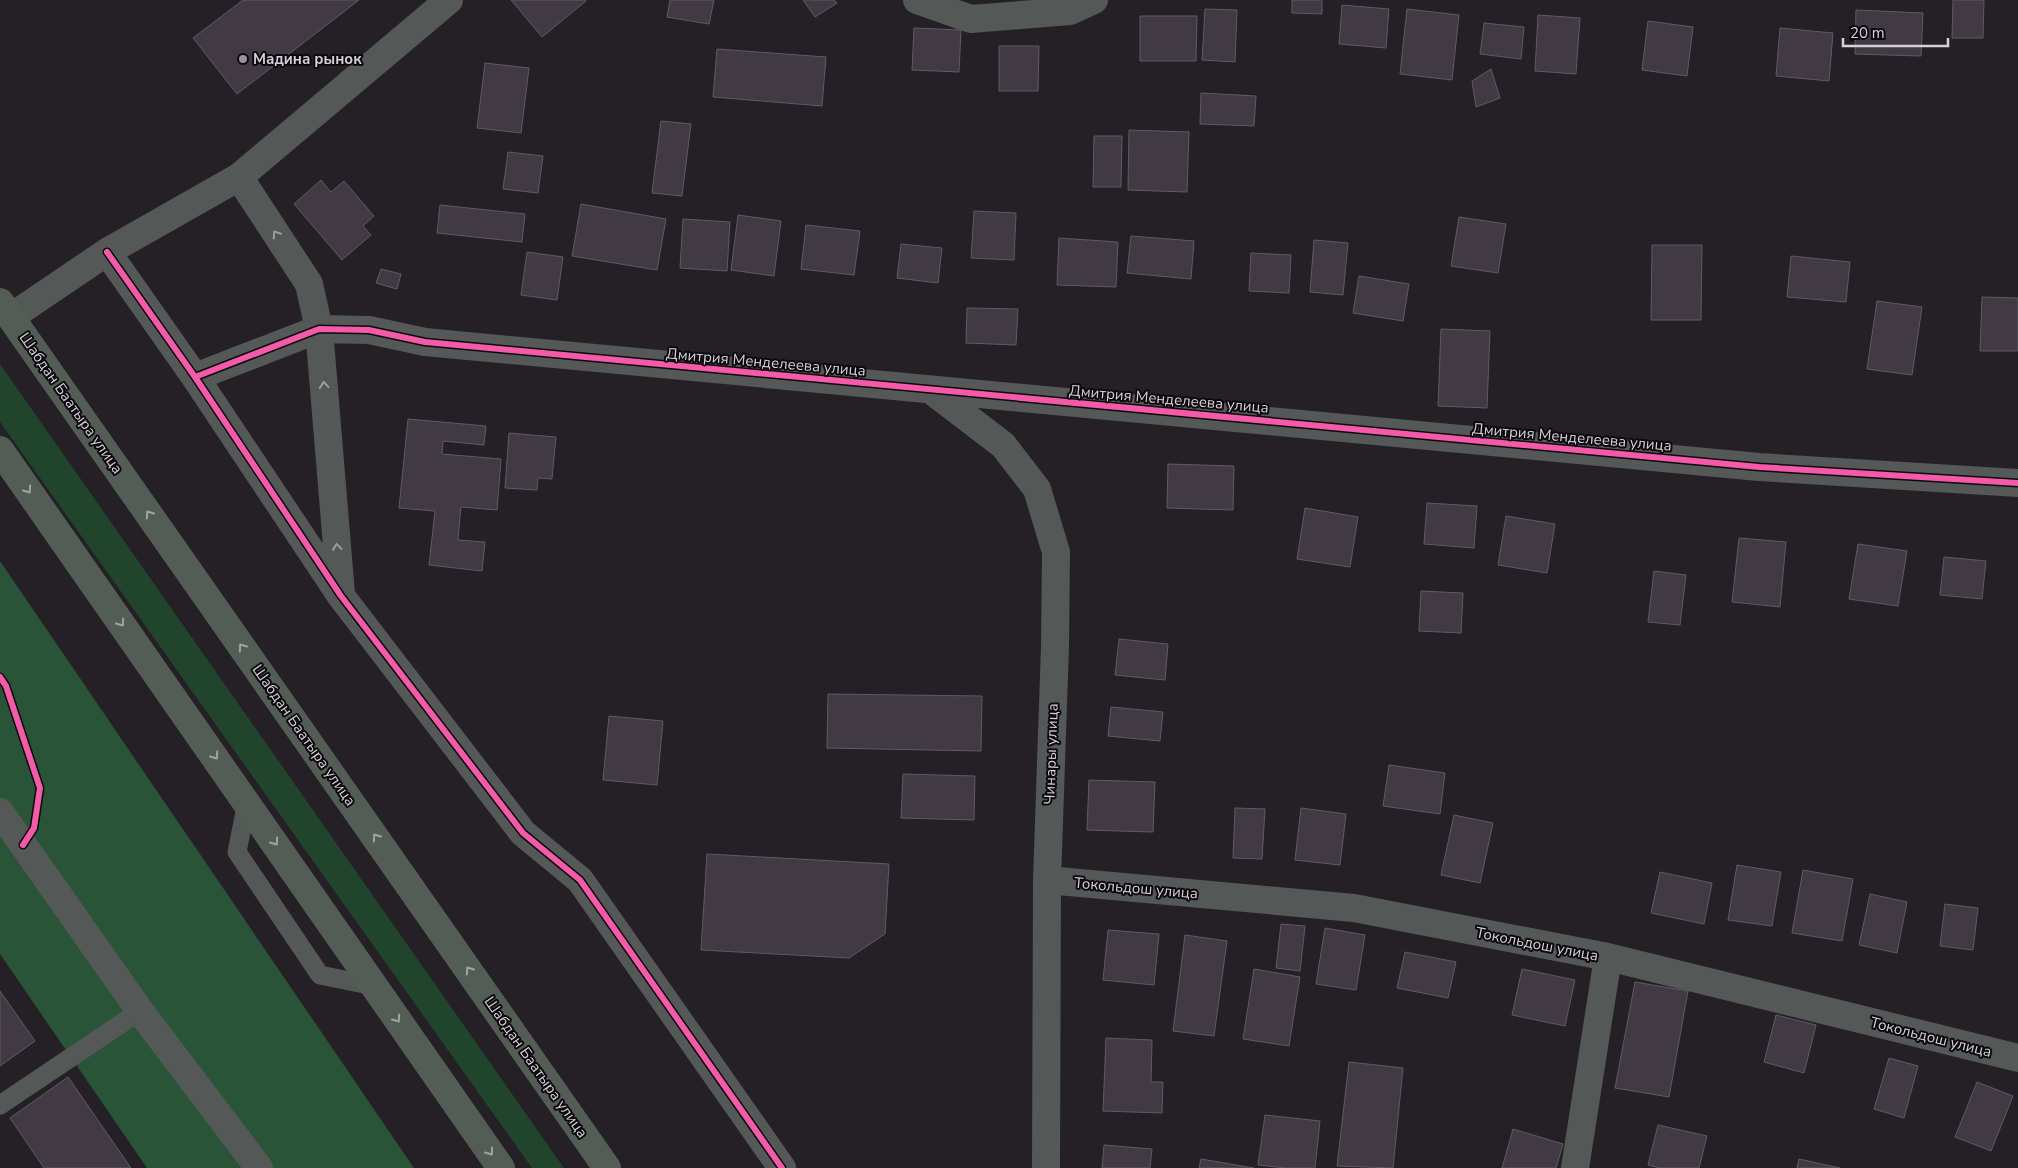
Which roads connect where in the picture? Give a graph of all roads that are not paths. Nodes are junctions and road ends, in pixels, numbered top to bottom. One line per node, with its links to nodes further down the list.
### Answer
1 (449, 0): 4 (street)
2 (918, 0): 3 (street)
3 (1094, 0)
4 (239, 176): 5 (street); 7 (street, one-way to 4)
5 (106, 252): 6 (street); 8 (street)
6 (5, 309): 23 (main road, Шабдан Баатыра улица, one-way to 6)
7 (319, 329): 8 (street); 9 (street, Дмитрия Менделеева улица); 12 (street, one-way to 7)
8 (195, 377): 12 (street)
9 (931, 390): 11 (street, Дмитрия Менделеева улица); 15 (street, Чинары улица)
10 (0, 450): 13 (main road, one-way to 13)
11 (2018, 483)
12 (341, 596): 24 (street)
13 (247, 802): 17 (main road, one-way to 17); 17 (lane)
14 (0, 812): 18 (street)
15 (1047, 880): 16 (street, Токольдош улица); 25 (street, Чинары улица)
16 (1608, 958): 19 (street, Токольдош улица); 26 (street)
17 (374, 986): 22 (main road, one-way to 22)
18 (140, 1011): 20 (lane); 21 (street)
19 (2018, 1058)
20 (0, 1105)
21 (259, 1168)
22 (501, 1168)
23 (607, 1168)
24 (782, 1168)
25 (1046, 1168)
26 (1575, 1168)

